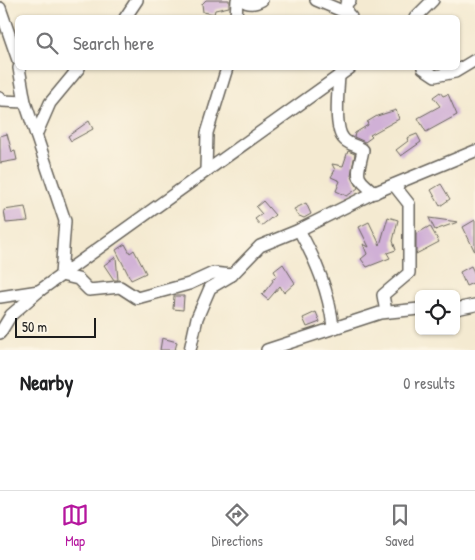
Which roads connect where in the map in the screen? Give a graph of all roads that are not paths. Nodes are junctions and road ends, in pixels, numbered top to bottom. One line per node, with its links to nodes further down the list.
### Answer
1 (137, 0): 9 (street)
2 (237, 0): 10 (street)
3 (242, 0): 4 (street)
4 (262, 0)
5 (316, 0): 11 (street)
6 (350, 0): 11 (street)
7 (433, 0): 12 (street)
8 (0, 8): 13 (street)
9 (127, 15)
10 (236, 15)
11 (349, 15)
12 (418, 15)
13 (15, 51)
14 (475, 60): 15 (street)
15 (460, 69)
16 (19, 70): 24 (street)
17 (77, 70): 25 (street)
18 (226, 70): 27 (street)
19 (347, 70): 22 (street)
20 (426, 70): 21 (street)
21 (458, 70)
22 (338, 76): 27 (street); 29 (street)
23 (0, 98): 24 (street)
24 (24, 102): 25 (street)
25 (36, 135): 31 (street)
26 (475, 151): 28 (street)
27 (206, 170): 31 (street)
28 (394, 185): 29 (street); 38 (street)
29 (375, 193): 30 (street)
30 (299, 230): 32 (street); 39 (street)
31 (61, 275): 32 (street); 33 (street)
32 (232, 275): 41 (street)
33 (39, 291): 34 (street); 40 (street)
34 (0, 297)
35 (475, 305): 36 (street)
36 (460, 308)
37 (415, 309): 38 (street)
38 (386, 312): 39 (street)
39 (333, 327): 42 (street)
40 (0, 333)
41 (190, 350)
42 (267, 350)

